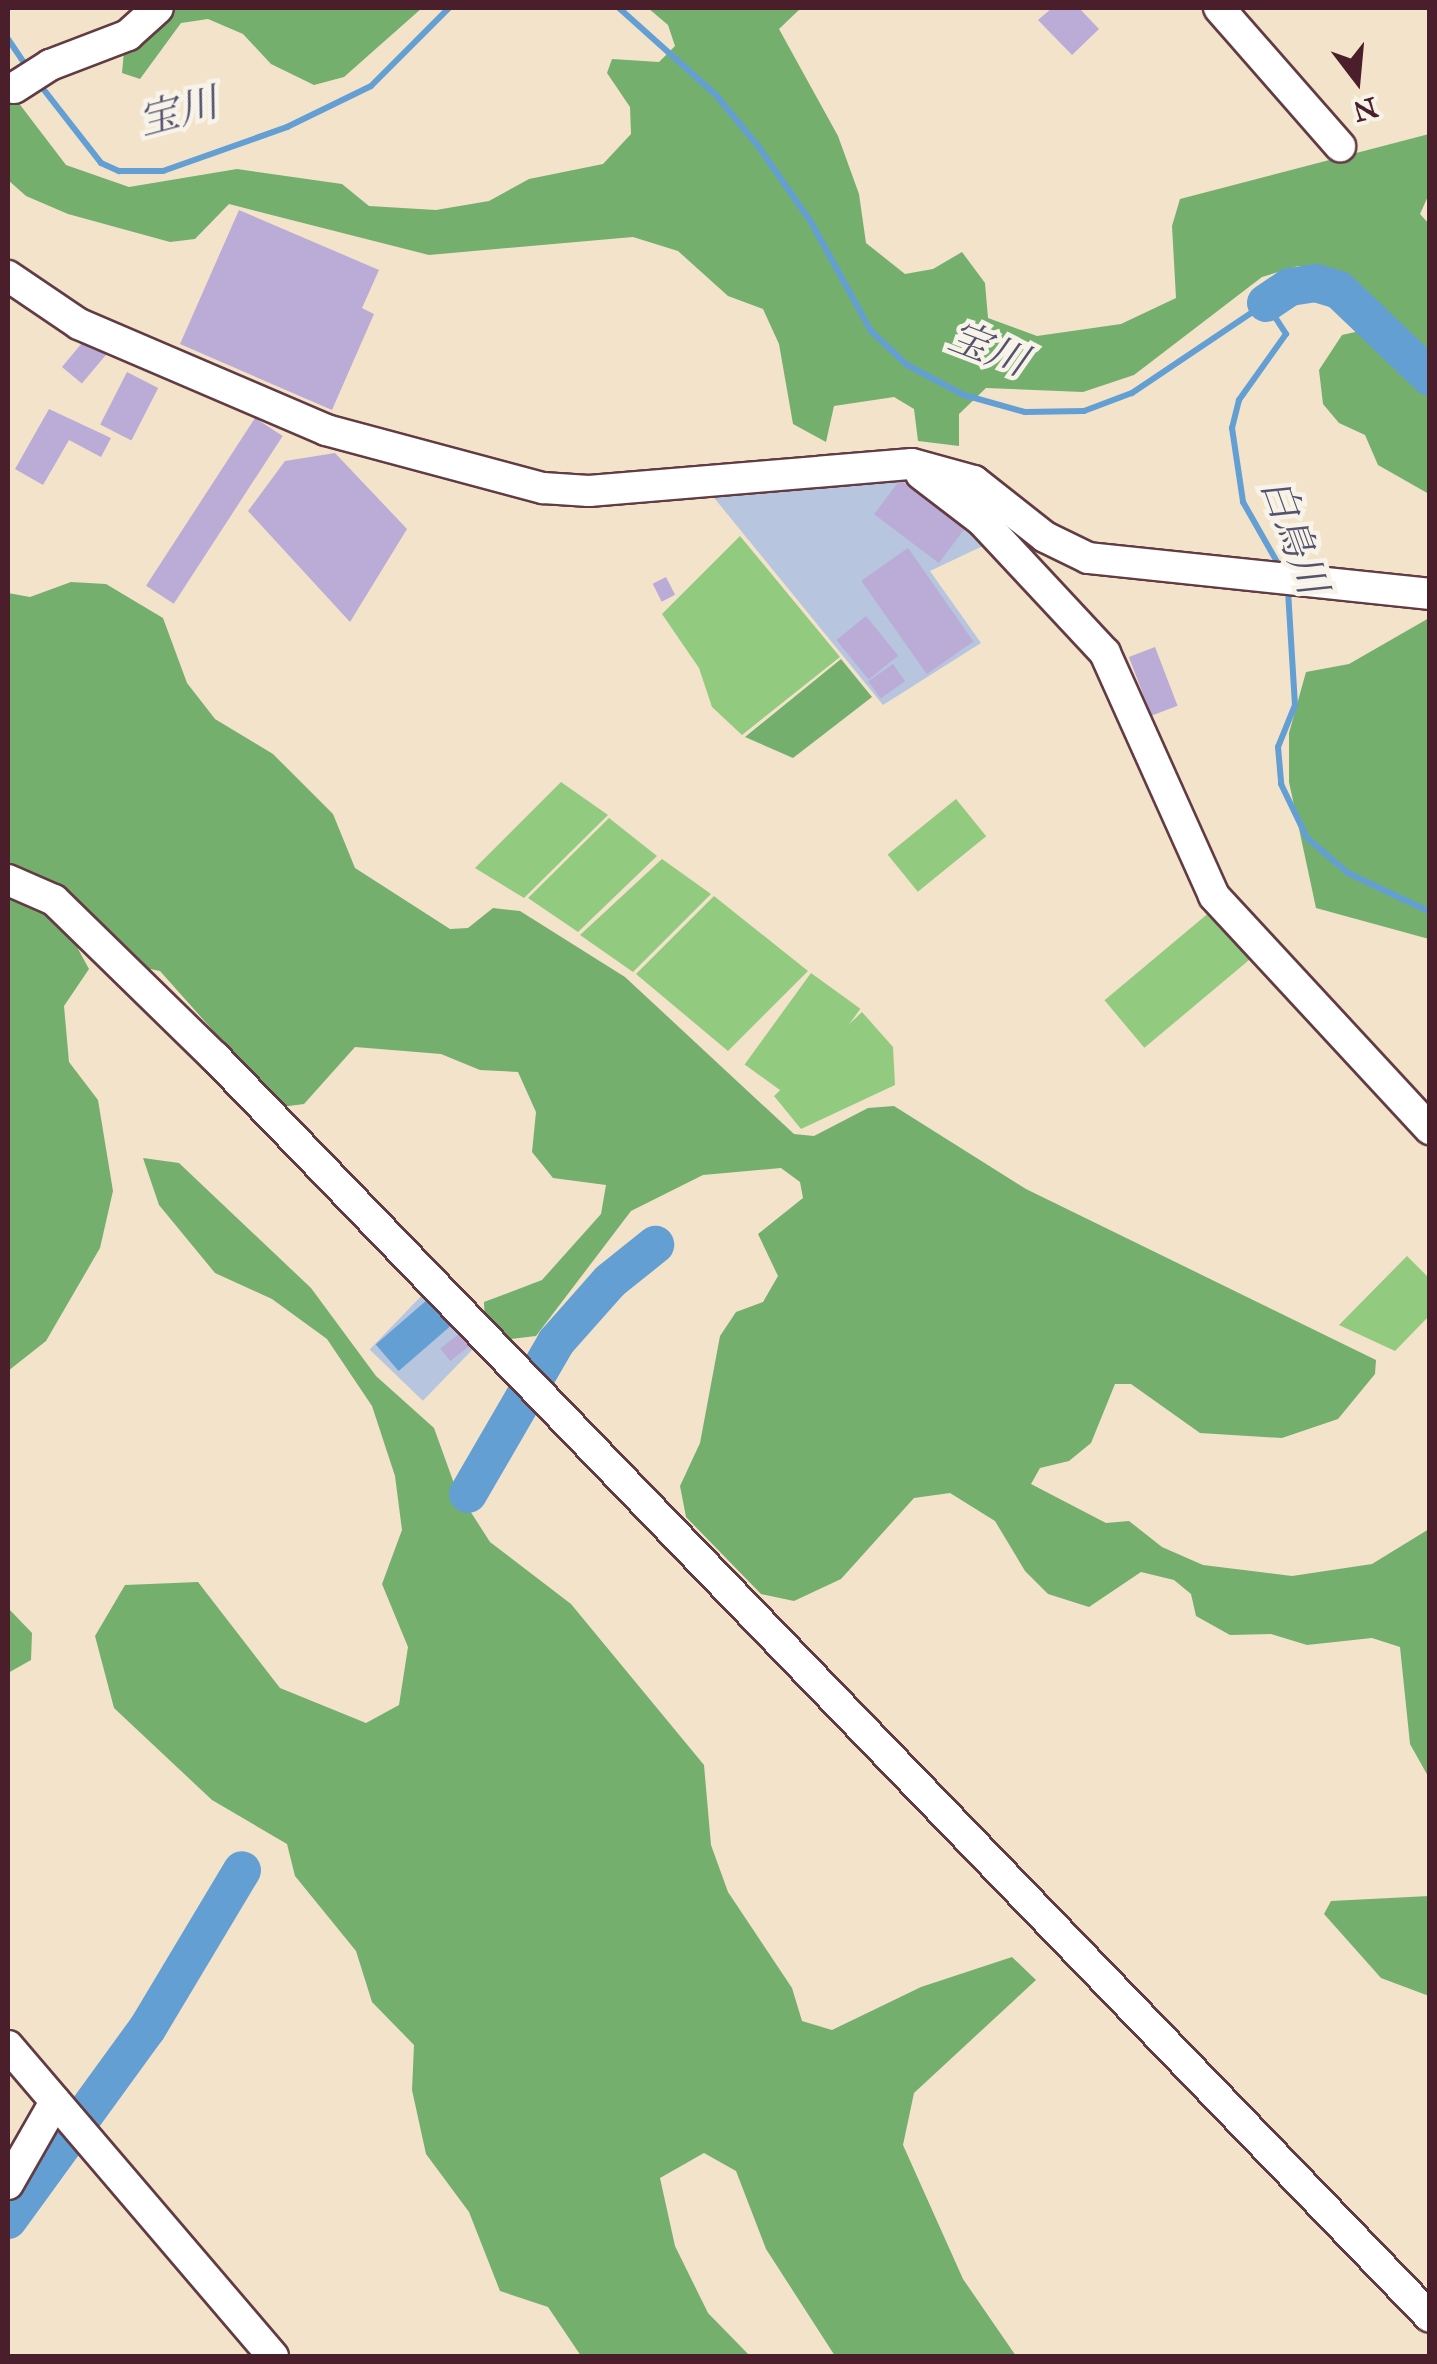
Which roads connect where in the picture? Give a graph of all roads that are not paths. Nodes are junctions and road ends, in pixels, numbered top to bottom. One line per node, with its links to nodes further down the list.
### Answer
1 (158, 8): 3 (street)
2 (1220, 8): 4 (street)
3 (14, 88)
4 (1340, 146)
5 (8, 276): 6 (street)
6 (912, 464): 7 (street); 9 (street)
7 (1430, 594)
8 (8, 880): 13 (street)
9 (1430, 1128)
10 (8, 2046): 11 (street)
11 (59, 2106): 12 (street); 14 (street)
12 (8, 2184)
13 (1430, 2318)
14 (273, 2356)

